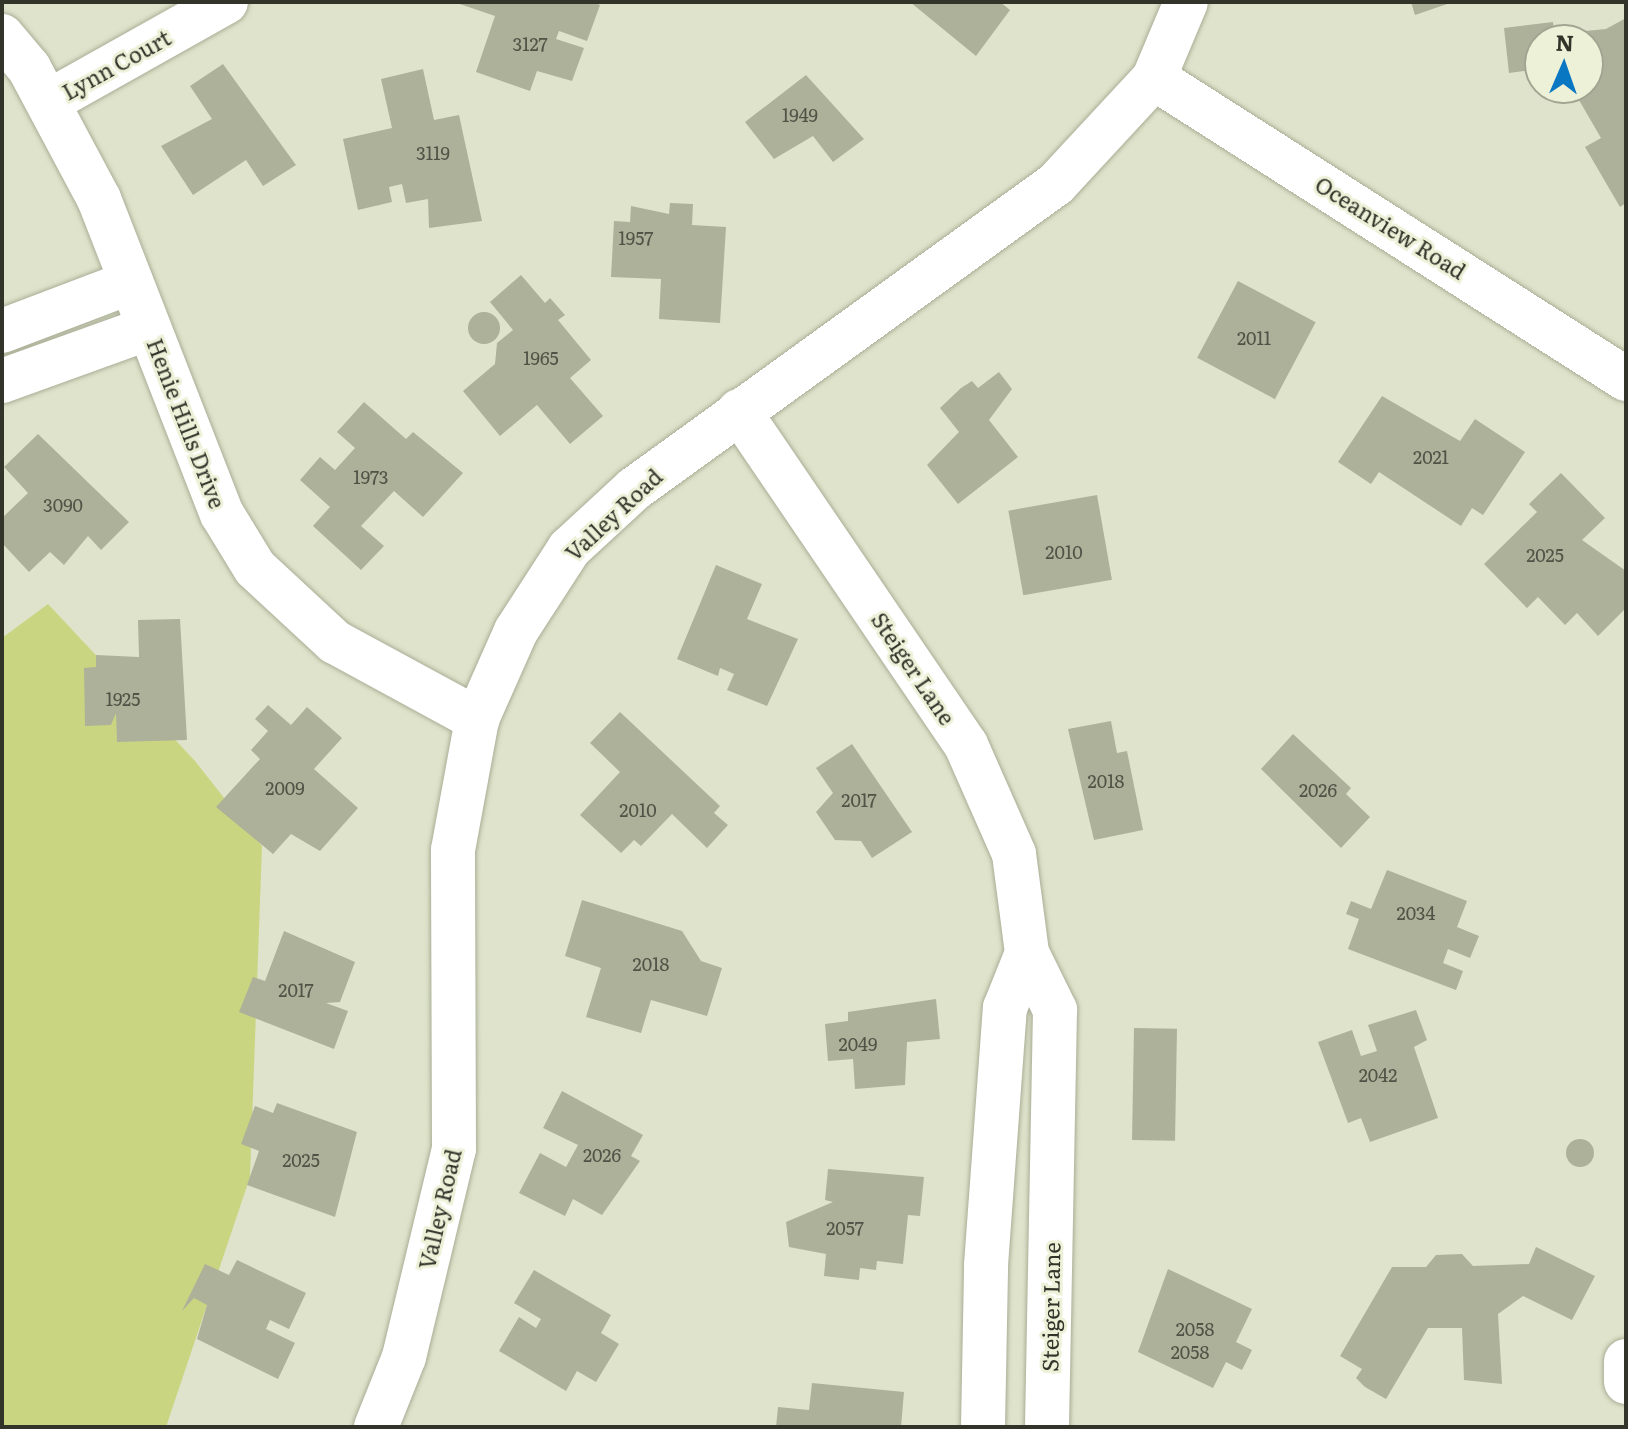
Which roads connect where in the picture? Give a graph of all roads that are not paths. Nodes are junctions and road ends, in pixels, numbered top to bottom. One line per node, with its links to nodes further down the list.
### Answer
1 (226, 2): 5 (street, Lynn Court)
2 (1186, 2): 4 (street, Valley Road)
3 (2, 36): 5 (street, Henie Hills Drive)
4 (1154, 78): 9 (street, Oceanview Road); 11 (street, Valley Road)
5 (48, 102): 6 (street, Henie Hills Drive)
6 (131, 282): 7 (street, Henie Hills Drive); 8 (street)
7 (149, 328): 10 (street); 12 (street, Henie Hills Drive)
8 (2, 331)
9 (1622, 367)
10 (2, 381)
11 (739, 411): 12 (street, Valley Road); 13 (street, Steiger Lane)
12 (477, 719): 16 (street, Valley Road)
13 (1027, 953): 17 (street, Steiger Lane); 18 (street, Steiger Lane)
14 (1626, 1361): 15 (street)
15 (1626, 1382)
16 (376, 1427)
17 (983, 1427)
18 (1047, 1427)

